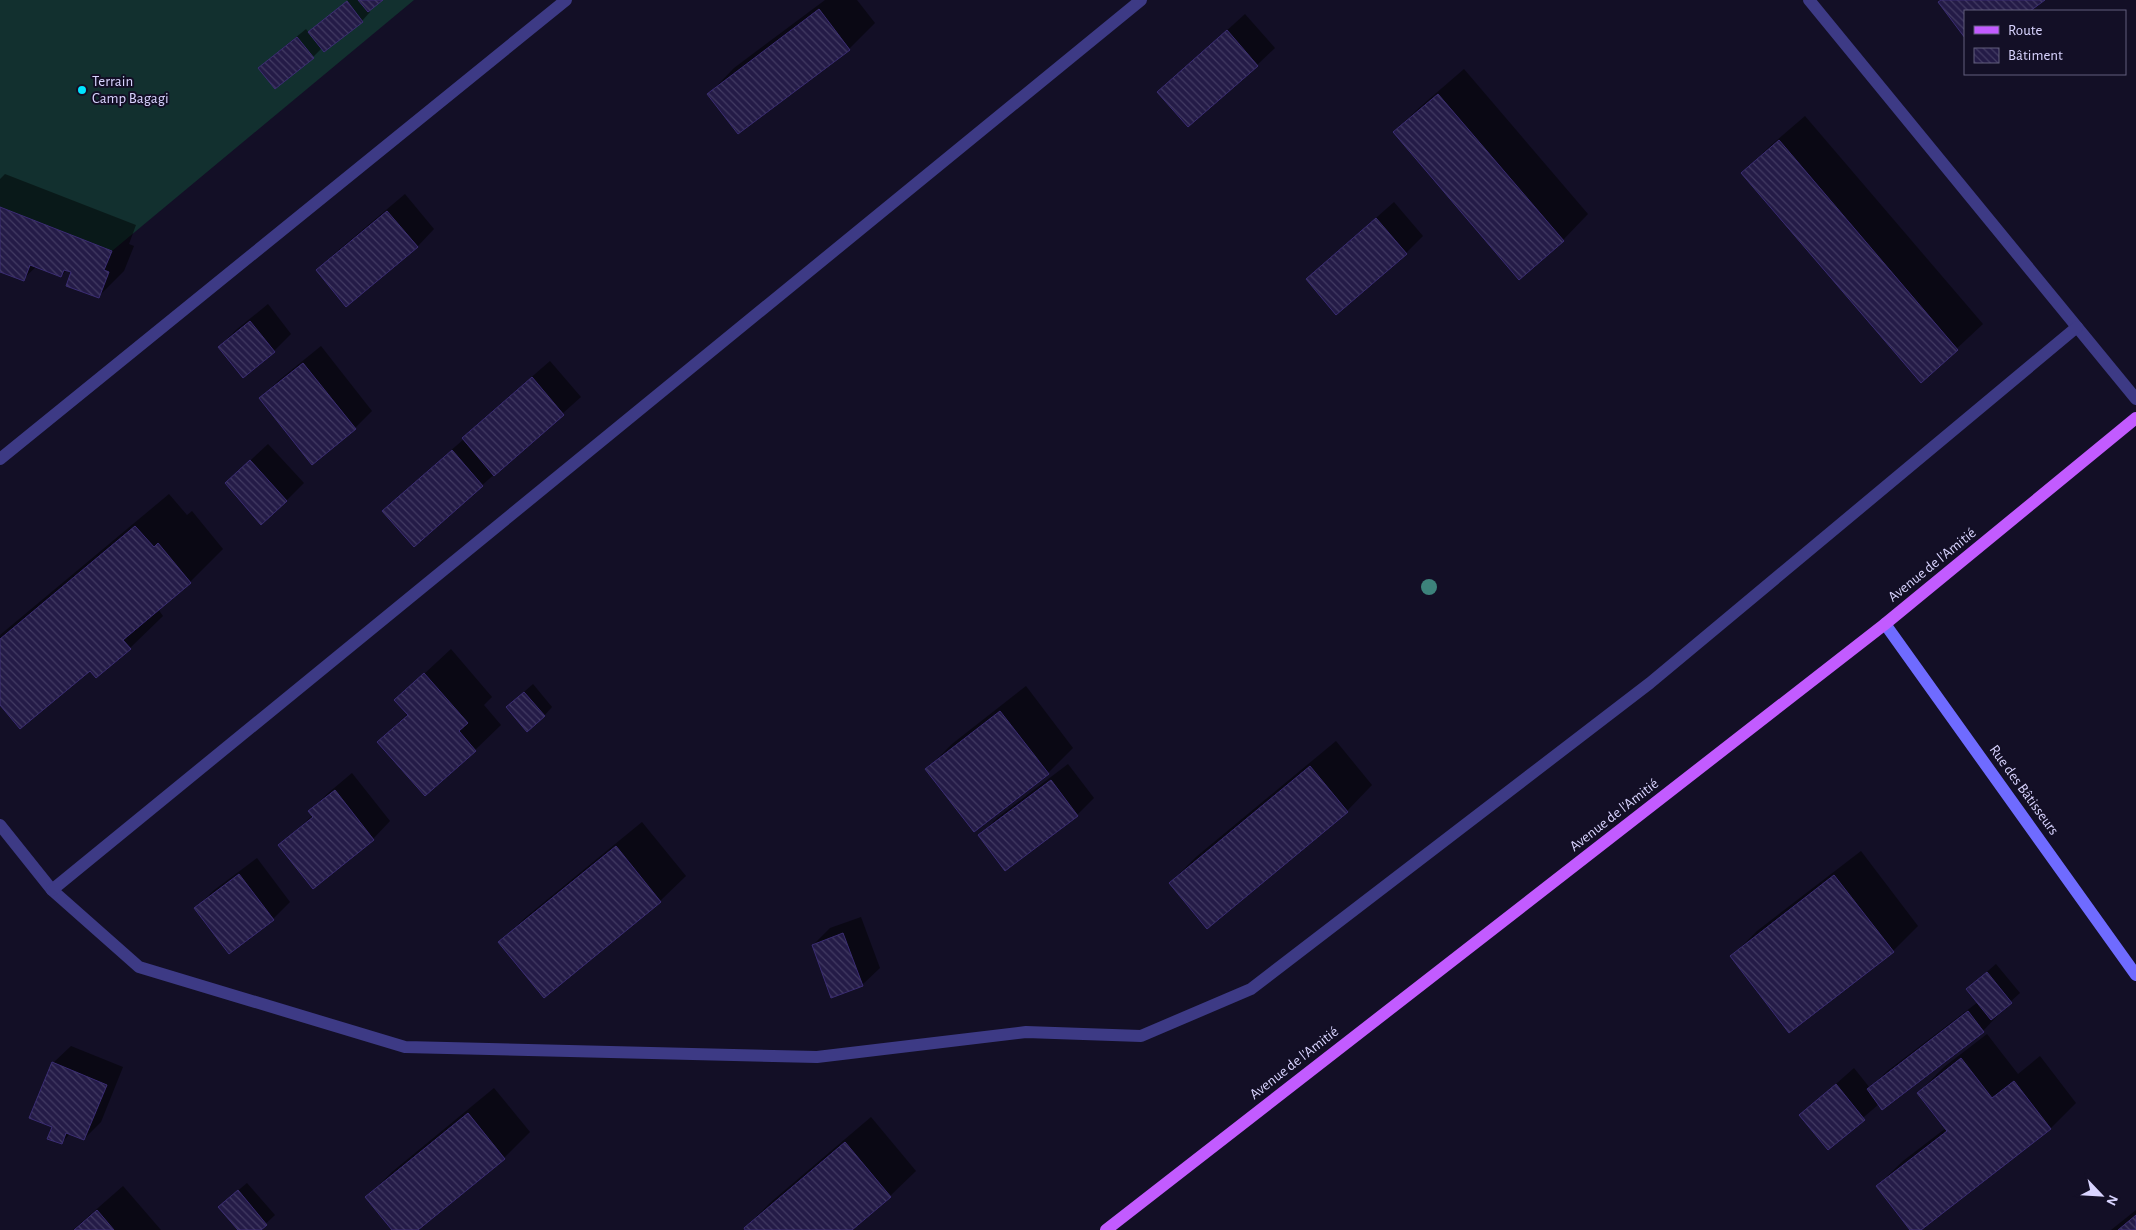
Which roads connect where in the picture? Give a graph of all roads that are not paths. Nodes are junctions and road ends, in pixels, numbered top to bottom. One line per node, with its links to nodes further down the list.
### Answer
1 (566, 0): 7 (lane)
2 (1141, 0): 10 (lane)
3 (1809, 0): 4 (lane)
4 (2077, 327): 5 (lane); 10 (lane)
5 (2136, 399)
6 (2136, 418): 8 (main road, Avenue de l'Amitié)
7 (0, 459)
8 (1885, 624): 11 (street, Rue des Bâtisseurs); 12 (main road, Avenue de l'Amitié)
9 (0, 825): 10 (lane)
10 (52, 890)
11 (2136, 976)
12 (1106, 1230)

